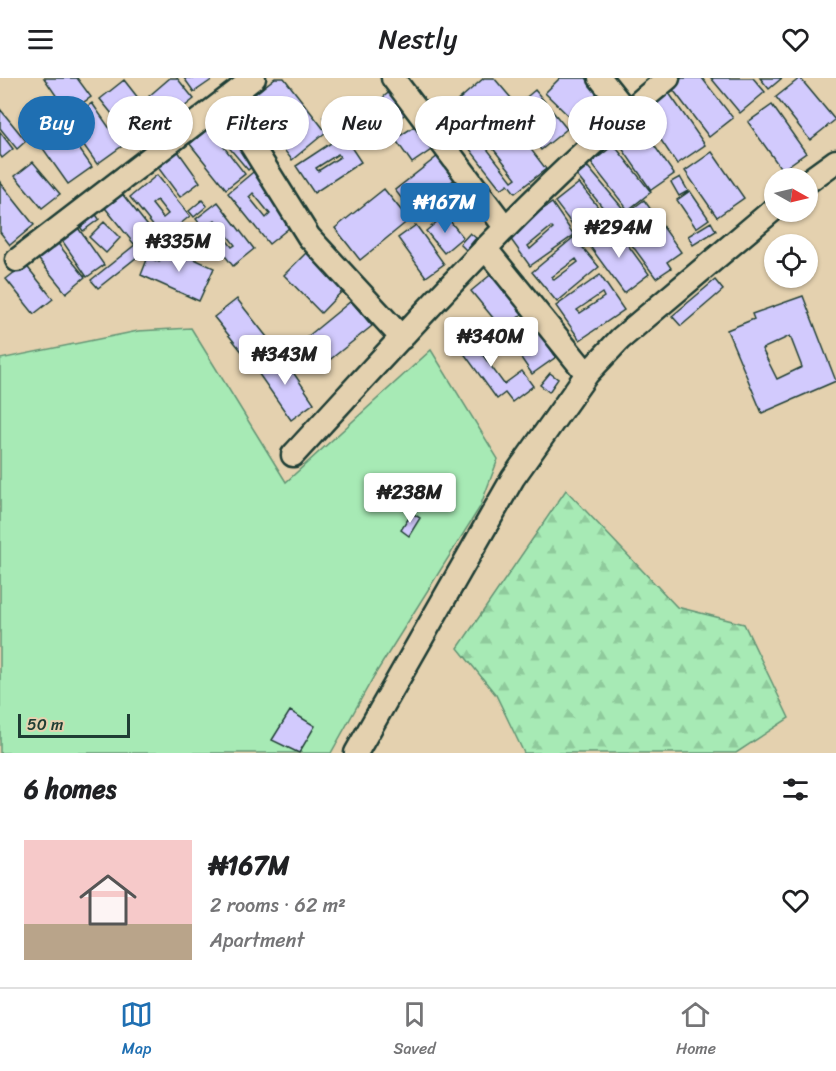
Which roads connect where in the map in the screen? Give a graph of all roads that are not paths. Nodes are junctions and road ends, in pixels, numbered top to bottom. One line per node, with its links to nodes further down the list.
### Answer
1 (254, 78): 5 (street)
2 (393, 78): 14 (street)
3 (600, 78): 6 (street)
4 (668, 78): 7 (street)
5 (233, 96)
6 (614, 96)
7 (646, 96)
8 (205, 116): 16 (street)
9 (254, 150): 17 (street)
10 (587, 150): 14 (street)
11 (836, 161): 12 (street)
12 (818, 174)
13 (764, 217): 18 (street)
14 (505, 228): 15 (street)
15 (484, 248): 17 (street); 18 (street)
16 (17, 260)
17 (402, 338): 19 (street)
18 (587, 374): 20 (street)
19 (293, 455)
20 (356, 753)

